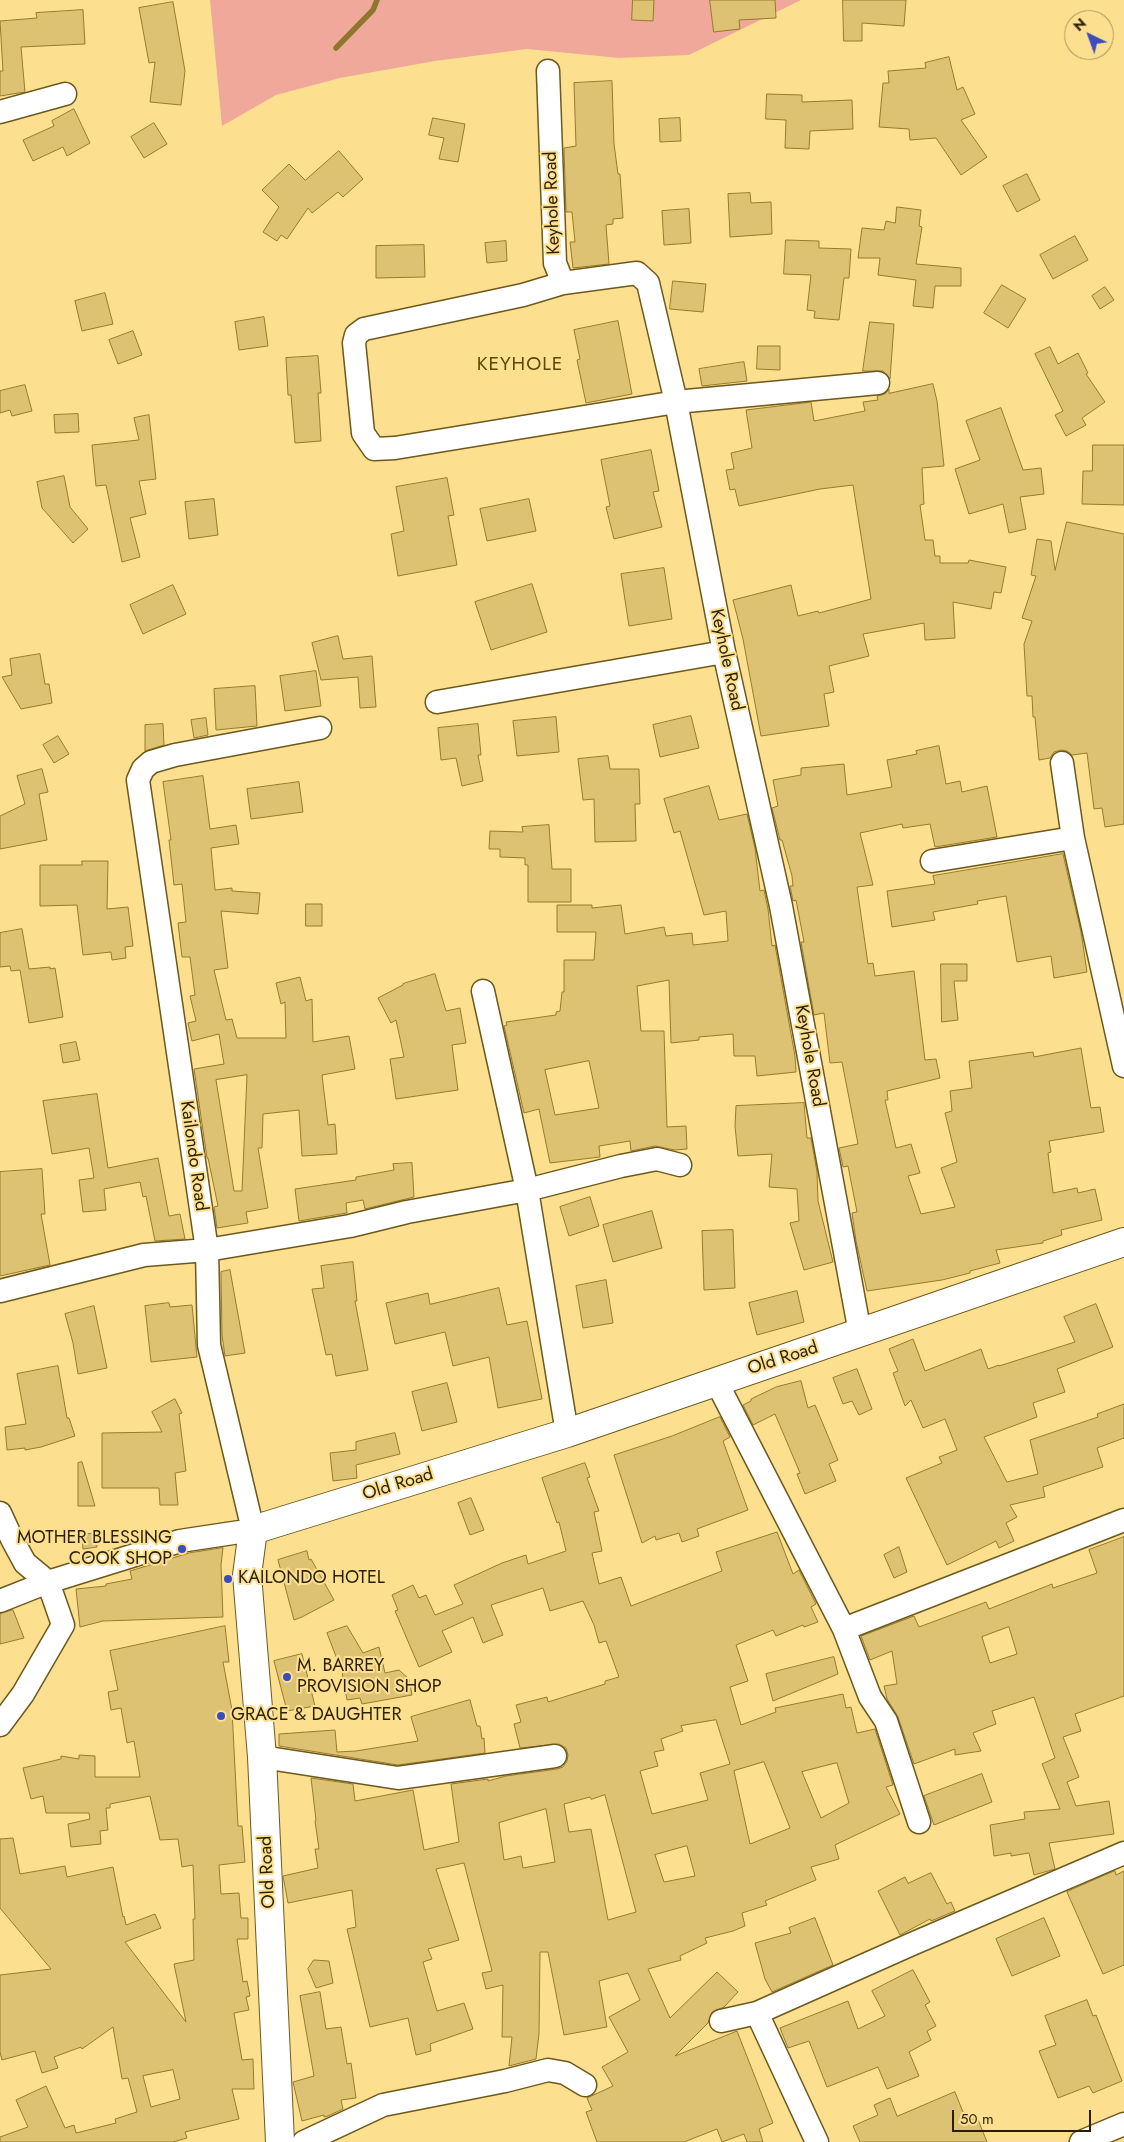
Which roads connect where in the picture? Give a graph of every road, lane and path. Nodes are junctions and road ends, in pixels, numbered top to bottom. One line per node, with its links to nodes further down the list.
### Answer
1 (548, 71): 4 (street, Keyhole Road)
2 (65, 94): 3 (street)
3 (0, 112)
4 (563, 282): 6 (street, Keyhole Road); 6 (street)
5 (878, 383): 6 (street)
6 (676, 402): 7 (street, Keyhole Road)
7 (724, 652): 8 (street); 20 (street, Keyhole Road)
8 (437, 702)
9 (320, 728): 18 (street, Kailondo Road)
10 (1062, 763): 11 (street)
11 (1073, 838): 12 (street); 14 (street)
12 (932, 861)
13 (484, 991): 16 (street)
14 (1124, 1066)
15 (680, 1166): 16 (street)
16 (527, 1190): 18 (street); 22 (street)
17 (1124, 1242): 20 (street, Old Road)
18 (207, 1250): 19 (street); 25 (street, Kailondo Road)
19 (0, 1291)
20 (860, 1333): 21 (street, Old Road)
21 (716, 1381): 22 (street, Old Road); 28 (street)
22 (567, 1433): 25 (street, Old Road)
23 (0, 1513): 26 (street)
24 (1124, 1520): 28 (street)
25 (253, 1530): 26 (street); 31 (street, Old Road)
26 (48, 1582): 27 (street); 29 (street)
27 (0, 1601)
28 (844, 1629): 32 (street)
29 (0, 1725)
30 (555, 1756): 31 (street)
31 (262, 1757): 38 (street, Old Road)
32 (919, 1822)
33 (1124, 1853): 34 (street)
34 (757, 2013): 35 (street); 40 (street)
35 (721, 2021)
36 (585, 2085): 39 (street)
37 (1124, 2124): 41 (street)
38 (280, 2142)
39 (304, 2142)
40 (817, 2142)
41 (1081, 2142)

